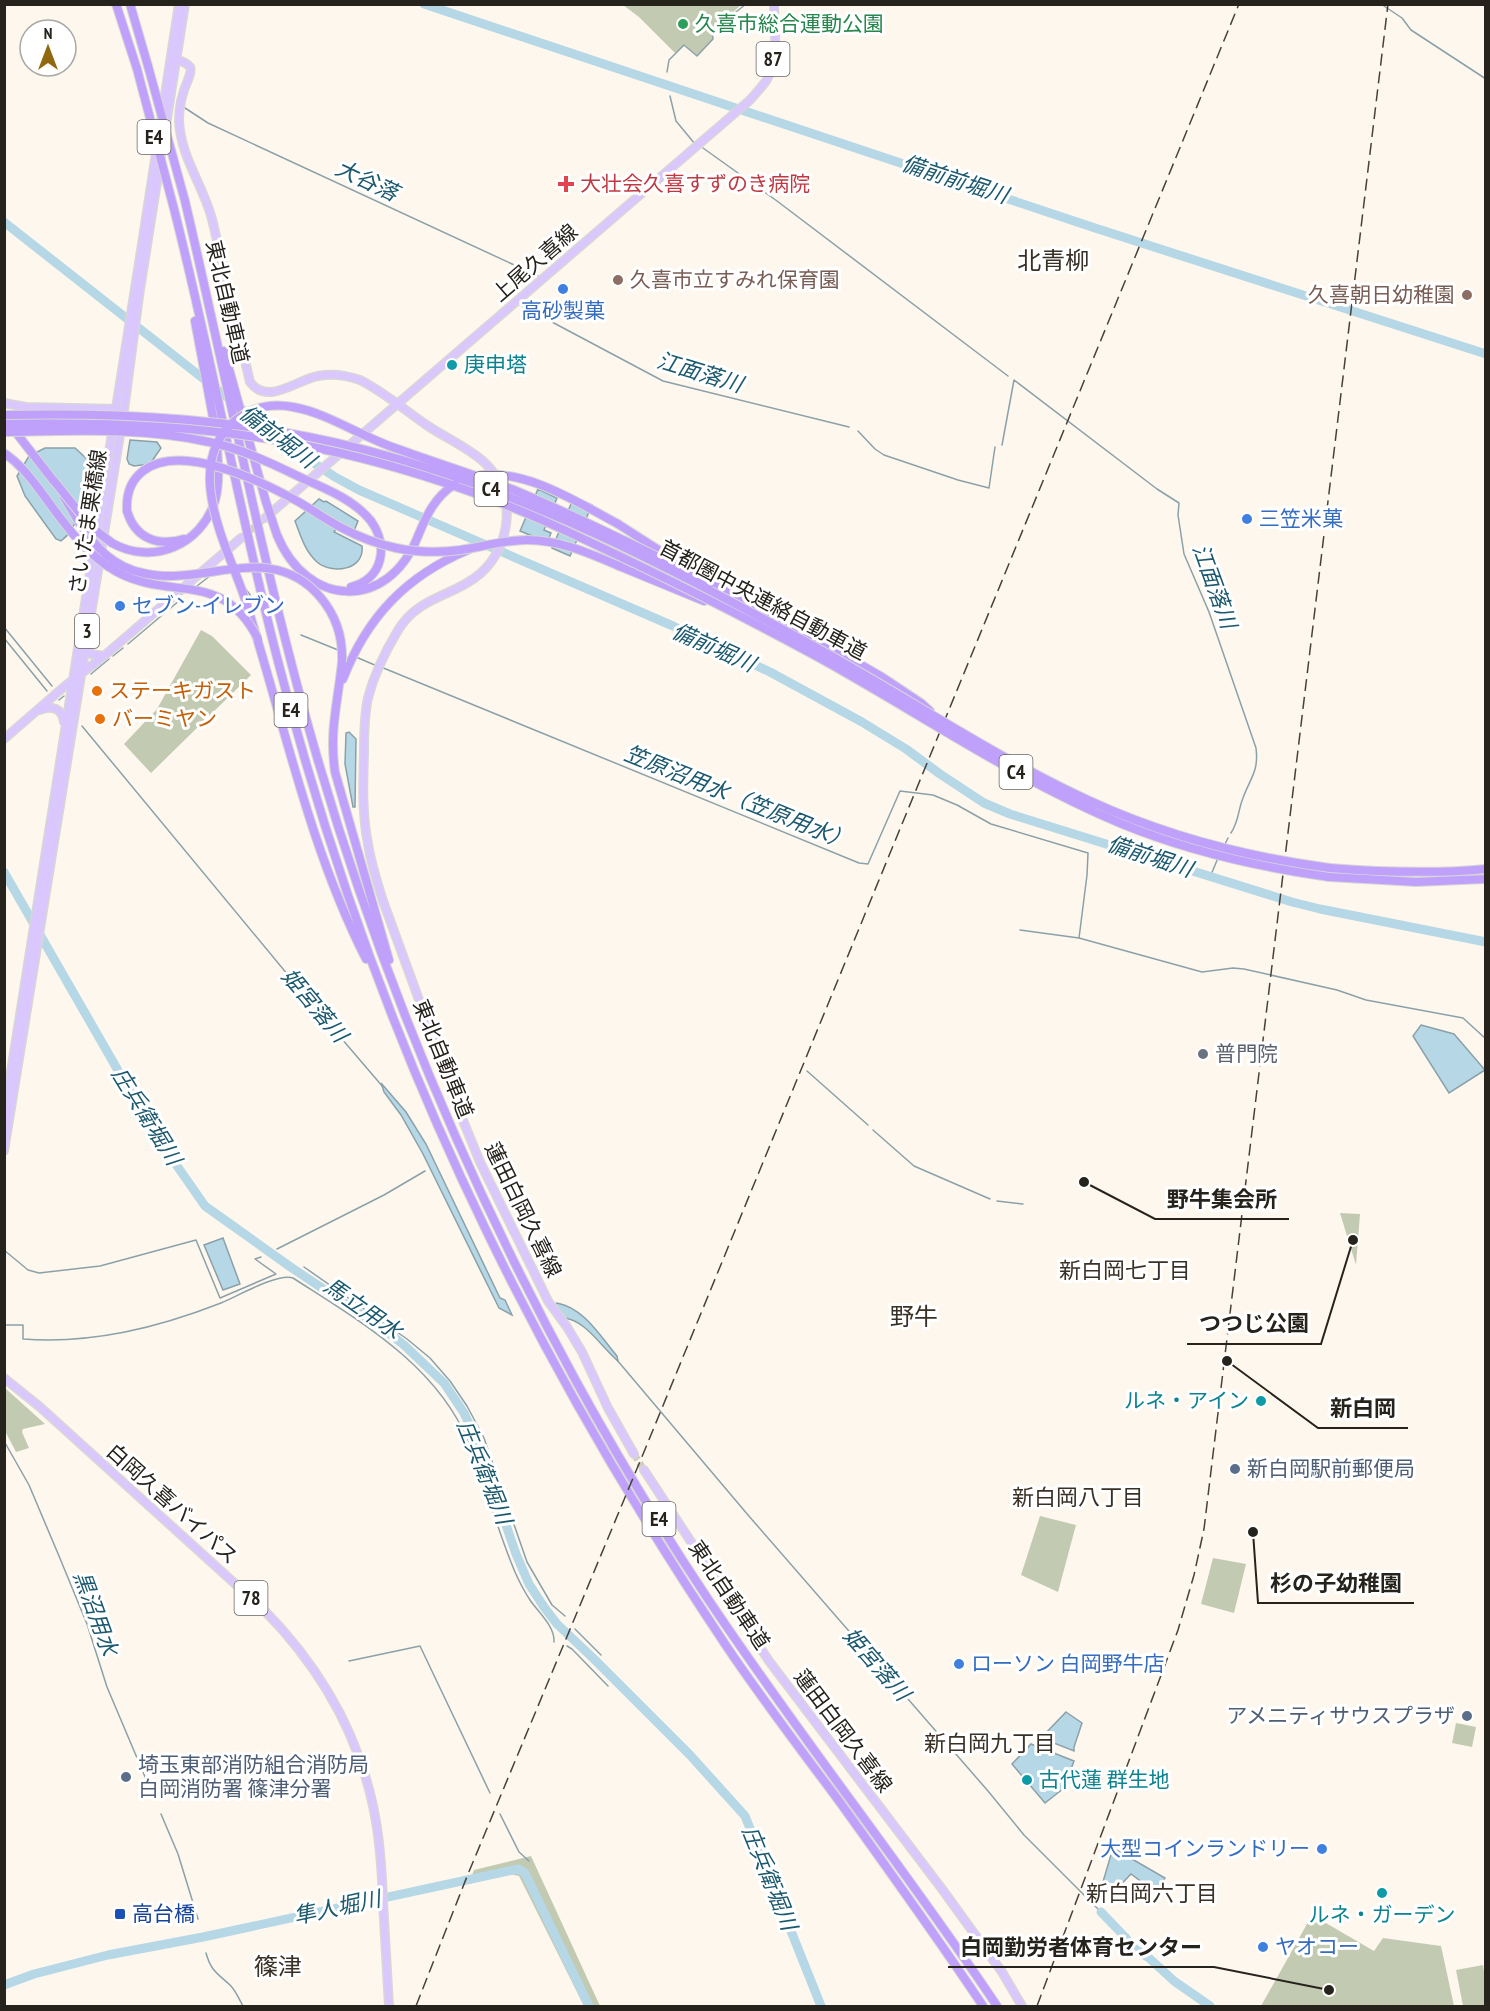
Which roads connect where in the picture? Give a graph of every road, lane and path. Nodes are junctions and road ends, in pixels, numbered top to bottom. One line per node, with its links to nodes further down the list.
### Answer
1 (116, 4): 7 (highway, 東北自動車道 / E4, bridge)
2 (130, 4): 9 (highway, 東北自動車道 / E4, bridge)
3 (179, 4): 8 (main road, さいたま栗橋線 / 3)
4 (185, 4): 6 (main road, さいたま栗橋線 / 3)
5 (774, 4): 11 (main road, 上尾久喜線 / 87)
6 (178, 60): 8 (main road, さいたま栗橋線 / 3); 11 (main road, 蓮田白岡久喜線)
7 (193, 287): 19 (highway); 38 (highway, 東北自動車道 / E4)
8 (134, 311): 12 (main road, さいたま栗橋線 / 3); 12 (main road, さいたま栗橋線 / 3)
9 (214, 324): 23 (highway, bridge); 37 (highway, 東北自動車道 / E4, bridge)
10 (4, 403): 12 (main road)
11 (397, 405): 18 (main road, 上尾久喜線 / 87); 42 (main road, 蓮田白岡久喜線)
12 (120, 409): 26 (main road, さいたま栗橋線 / 3); 30 (main road, さいたま栗橋線 / 3)
13 (4, 415): 32 (highway, 首都圏中央連絡自動車道 / C4, bridge)
14 (4, 422): 17 (highway, bridge); 24 (highway, 首都圏中央連絡自動車道 / C4, bridge)
15 (4, 432): 23 (highway, bridge)
16 (4, 453): 25 (highway, bridge)
17 (54, 481): 19 (highway, bridge); 28 (highway, bridge)
18 (264, 518)
19 (200, 529): 21 (highway, bridge)
20 (241, 538): 27 (main road)
21 (475, 548): 24 (highway, bridge); 28 (highway, bridge)
22 (711, 583): 23 (highway, bridge); 25 (highway, bridge); 32 (highway, bridge)
23 (331, 588)
24 (728, 609): 36 (highway, 首都圏中央連絡自動車道 / C4, bridge)
25 (258, 639): 38 (highway)
26 (86, 640): 27 (main road); 29 (main road, さいたま栗橋線 / 3)
27 (104, 656): 29 (main road)
28 (345, 663): 37 (highway)
29 (80, 675): 30 (main road); 40 (main road, さいたま栗橋線 / 3)
30 (73, 681): 31 (main road); 33 (main road, さいたま栗橋線 / 3)
31 (37, 711): 33 (main road); 34 (main road)
32 (932, 713): 35 (highway, 首都圏中央連絡自動車道 / C4, bridge)
33 (65, 731): 39 (main road, さいたま栗橋線 / 3)
34 (4, 739)
35 (1485, 869)
36 (1485, 879)
37 (395, 988): 46 (highway, 東北自動車道 / E4)
38 (384, 992): 45 (highway, 東北自動車道 / E4)
39 (4, 1116)
40 (4, 1150)
41 (4, 1378): 44 (main road, 白岡久喜バイパス / 78)
42 (634, 1454)
43 (644, 1470): 47 (main road, 蓮田白岡久喜線)
44 (389, 2007)
45 (983, 2007)
46 (998, 2007)
47 (1022, 2007)

